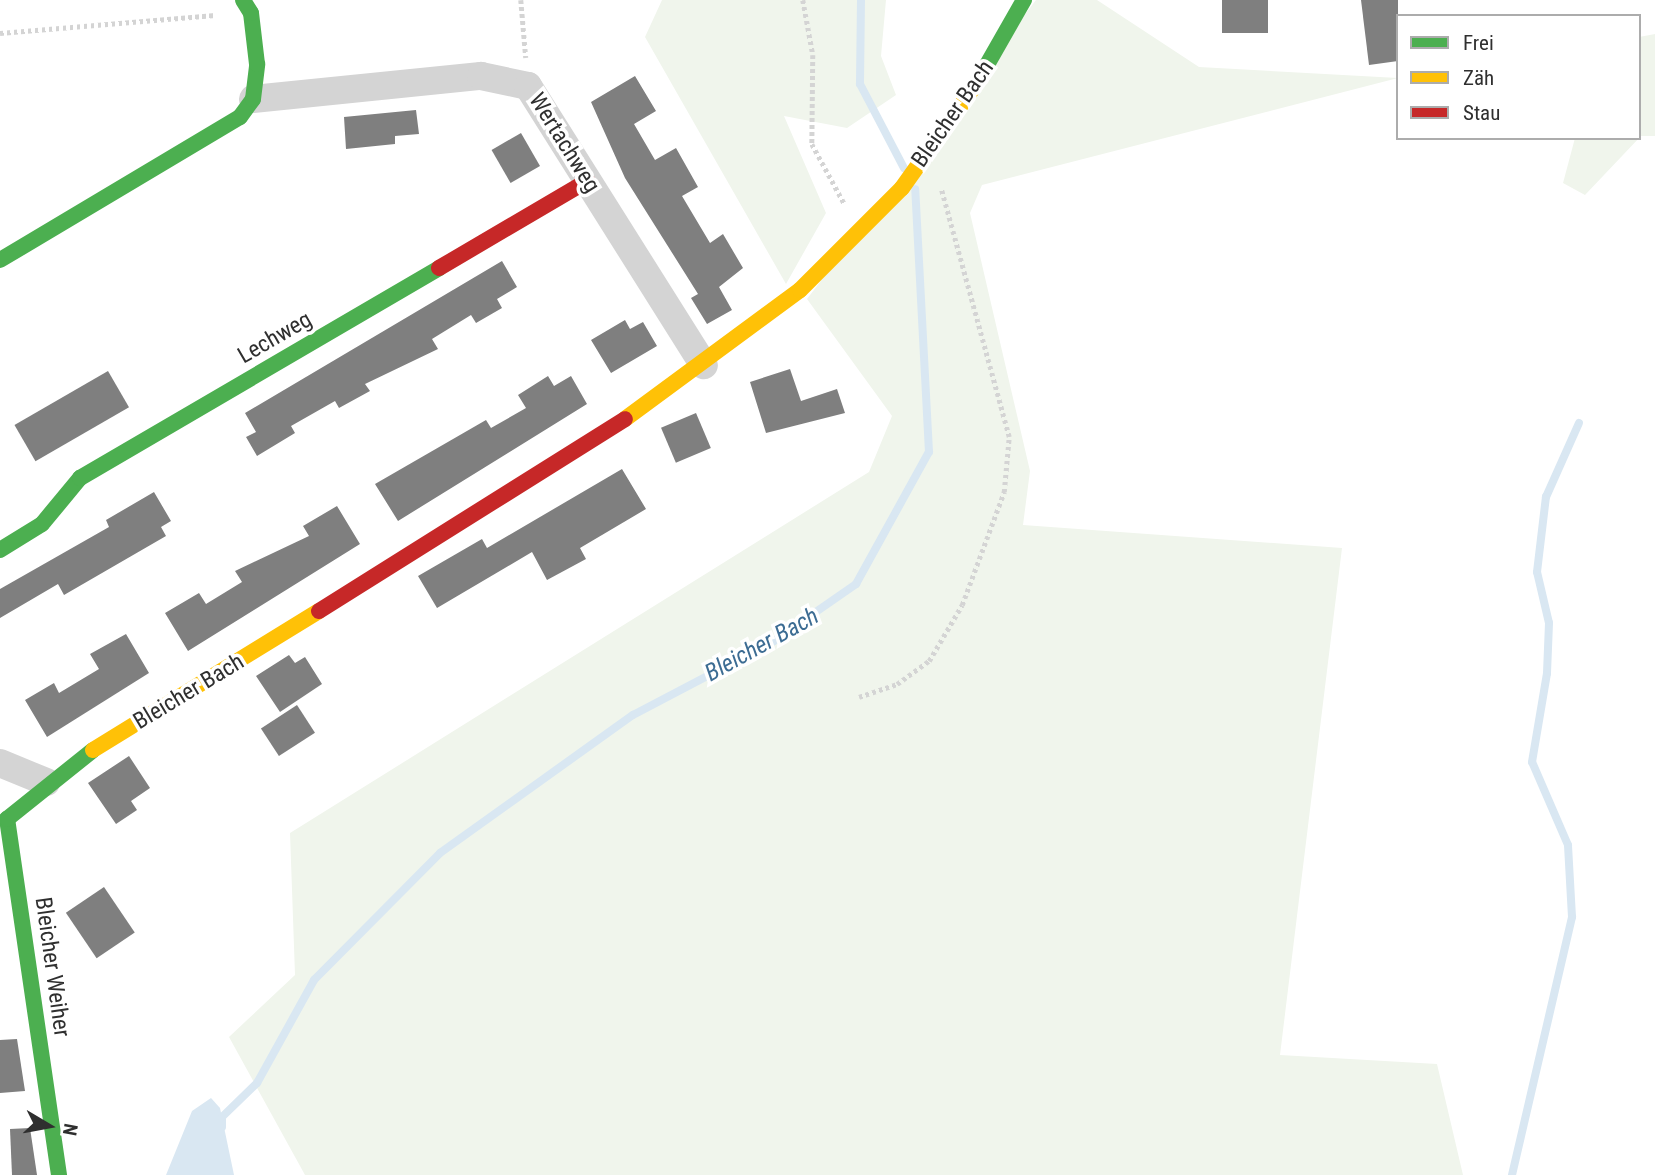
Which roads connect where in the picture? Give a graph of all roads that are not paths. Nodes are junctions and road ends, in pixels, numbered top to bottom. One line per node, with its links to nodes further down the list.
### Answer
1 (1024, 0): 6 (street, Bleicher Bach)
2 (247, 7): 3 (street)
3 (253, 99): 4 (street, Wertachweg); 5 (street)
4 (587, 181): 6 (street, Wertachweg); 7 (street, Lechweg)
5 (0, 260)
6 (704, 365): 9 (street, Bleicher Bach)
7 (0, 550)
8 (0, 763): 9 (street)
9 (46, 782): 10 (street, Bleicher Weiher)
10 (59, 1175)

